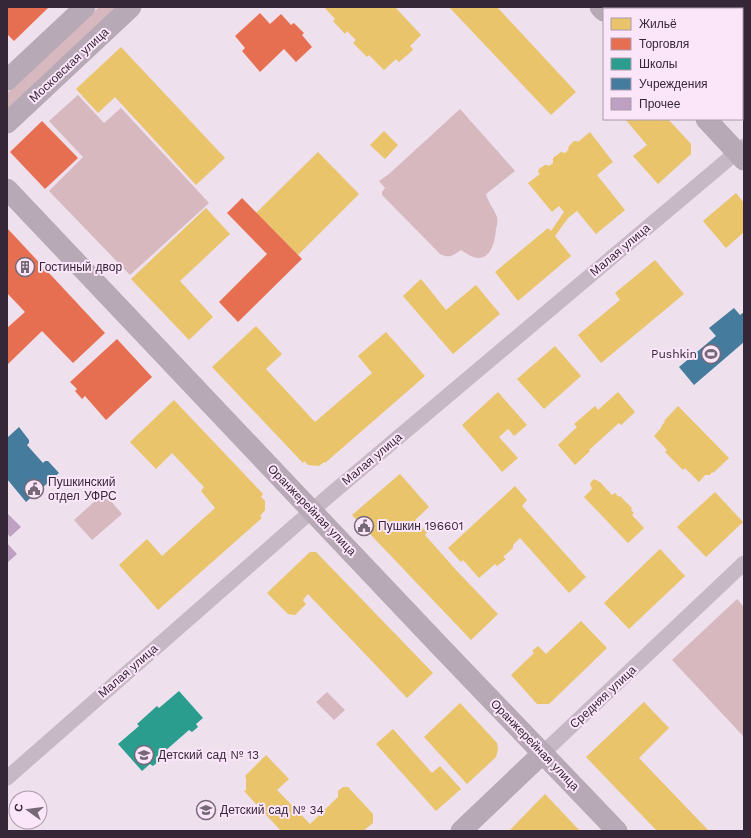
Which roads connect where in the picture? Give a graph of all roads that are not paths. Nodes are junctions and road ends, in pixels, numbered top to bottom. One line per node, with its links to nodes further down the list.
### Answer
1 (85, 7): 3 (street)
2 (130, 7): 5 (street, Московская улица)
3 (7, 80)
4 (707, 120): 6 (street)
5 (7, 123)
6 (742, 153): 8 (street, Малая улица)
7 (7, 189): 8 (street, Оранжерейная улица)
8 (312, 510): 10 (street, Оранжерейная улица); 11 (street, Малая улица)
9 (744, 563): 10 (street, Средняя улица)
10 (543, 753): 12 (street, Средняя улица); 13 (street, Оранжерейная улица)
11 (7, 778)
12 (461, 831)
13 (617, 831)

